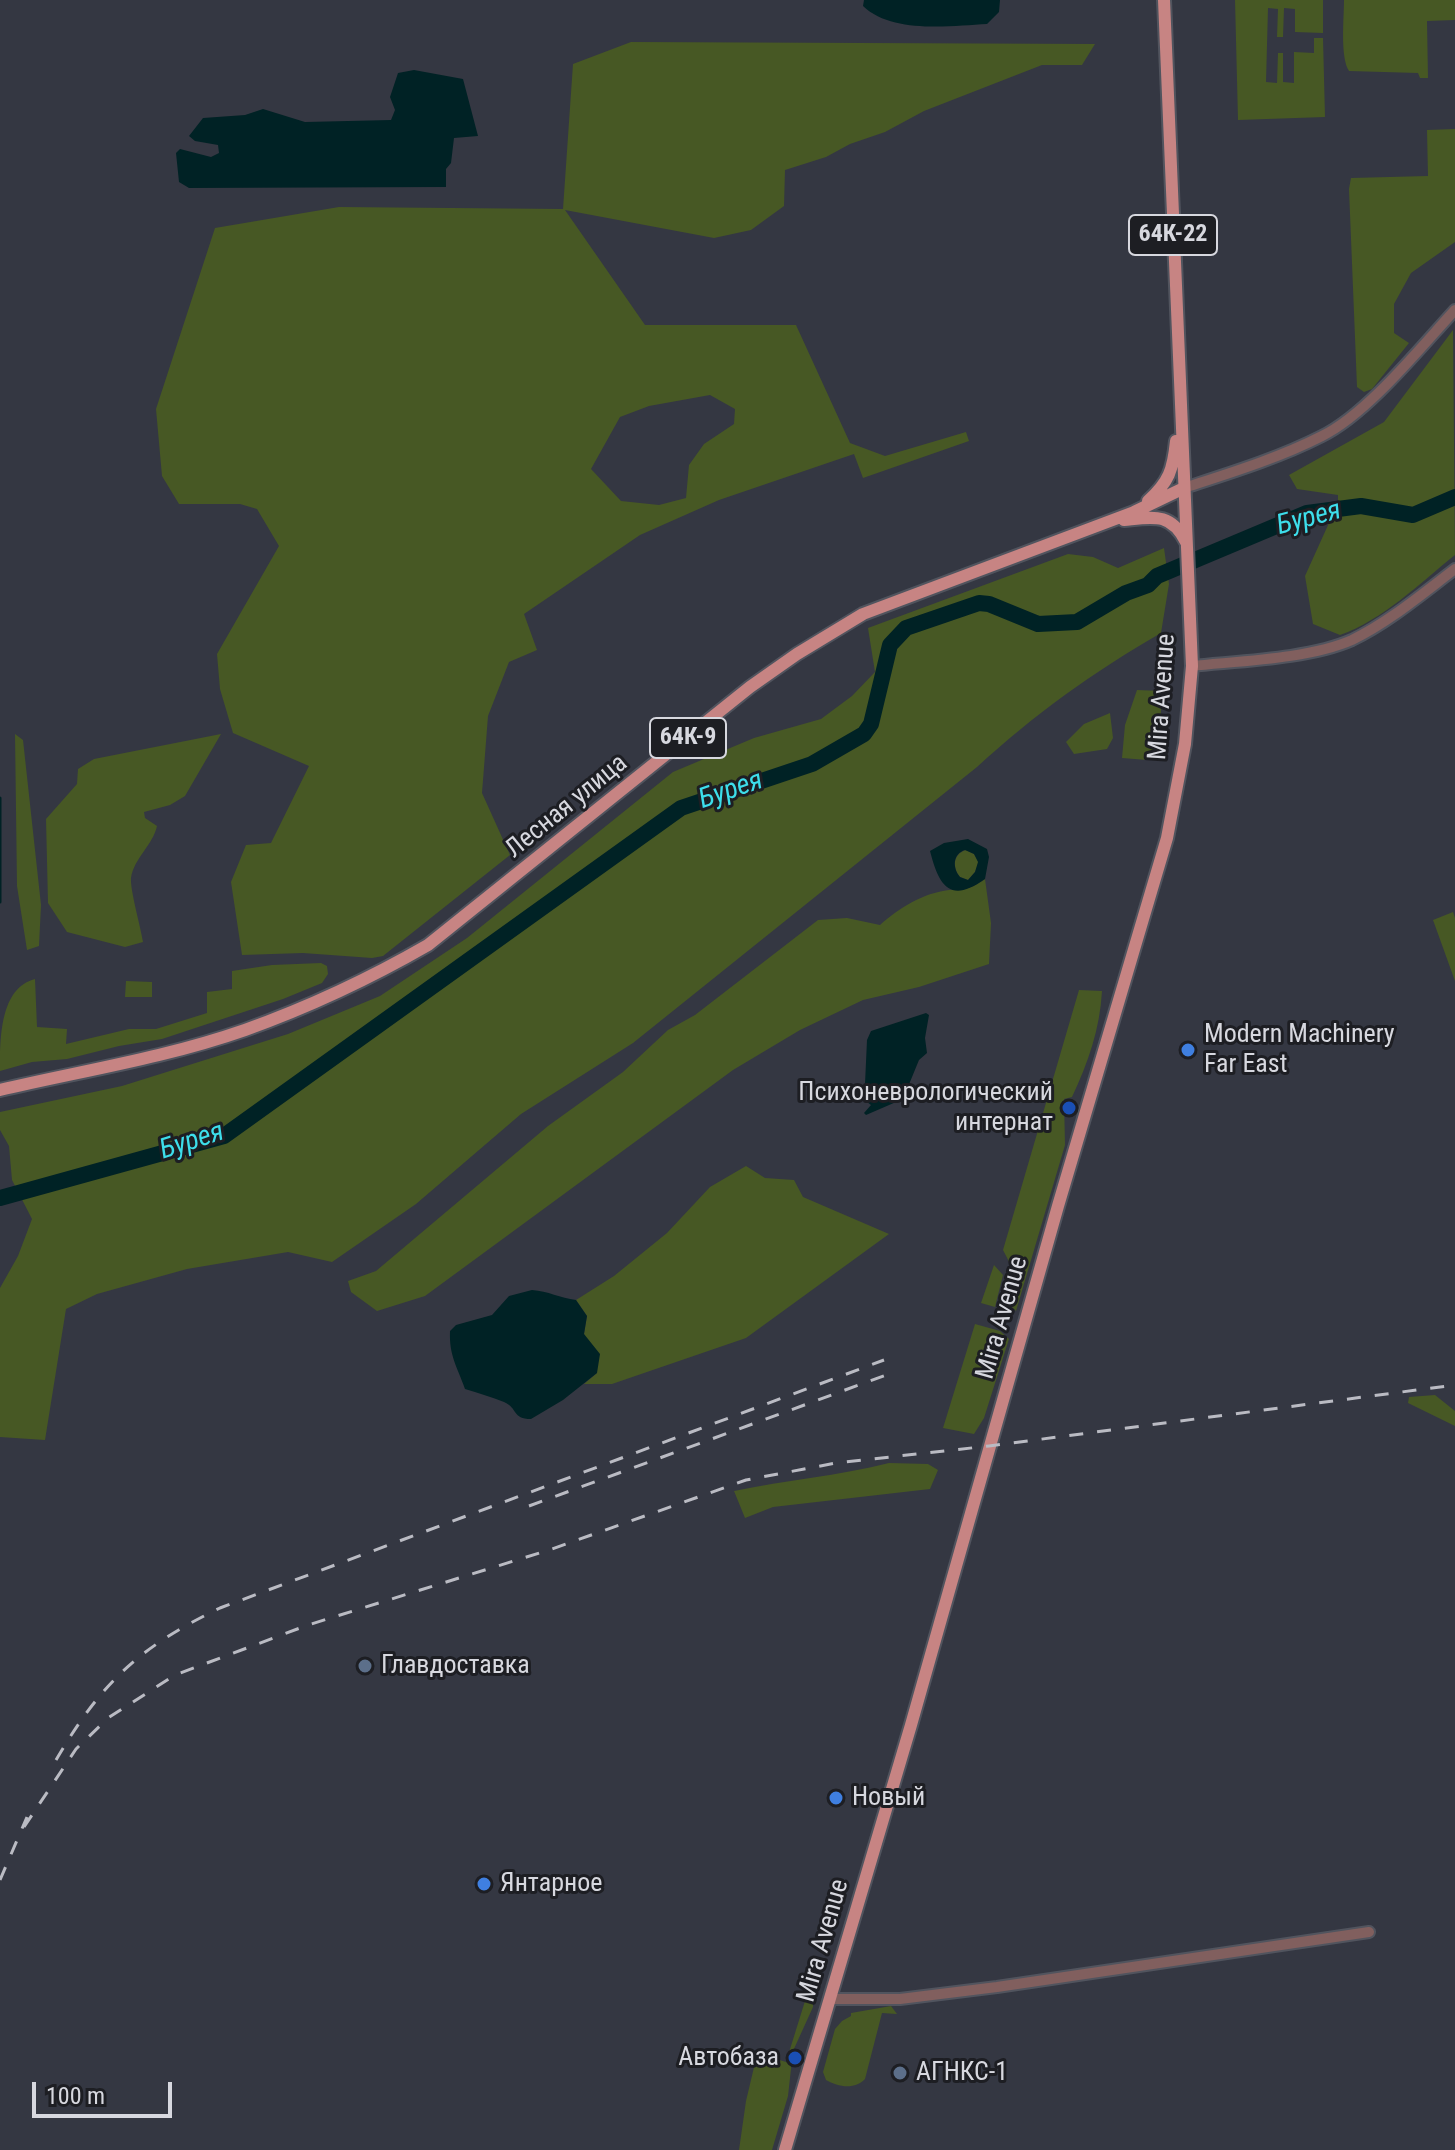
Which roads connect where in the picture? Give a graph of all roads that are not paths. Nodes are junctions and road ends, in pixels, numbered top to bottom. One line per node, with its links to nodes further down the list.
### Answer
1 (1164, 0): 3 (main road, 64К-22)
2 (1455, 310): 4 (street)
3 (1180, 402): 4 (main road, 64К-22); 5 (main road)
4 (1184, 488): 5 (main road, Лесная улица / 64К-9); 7 (main road, Mira Avenue)
5 (1138, 510): 6 (main road, Лесная улица / 64К-9)
6 (1109, 521): 7 (main road); 10 (main road, Лесная улица / 64К-9)
7 (1188, 548): 9 (main road, Mira Avenue)
8 (1455, 569): 9 (street)
9 (1192, 666): 12 (main road, Mira Avenue)
10 (0, 1090)
11 (1369, 1932): 12 (street)
12 (831, 1999): 13 (main road, Mira Avenue)
13 (785, 2150)

